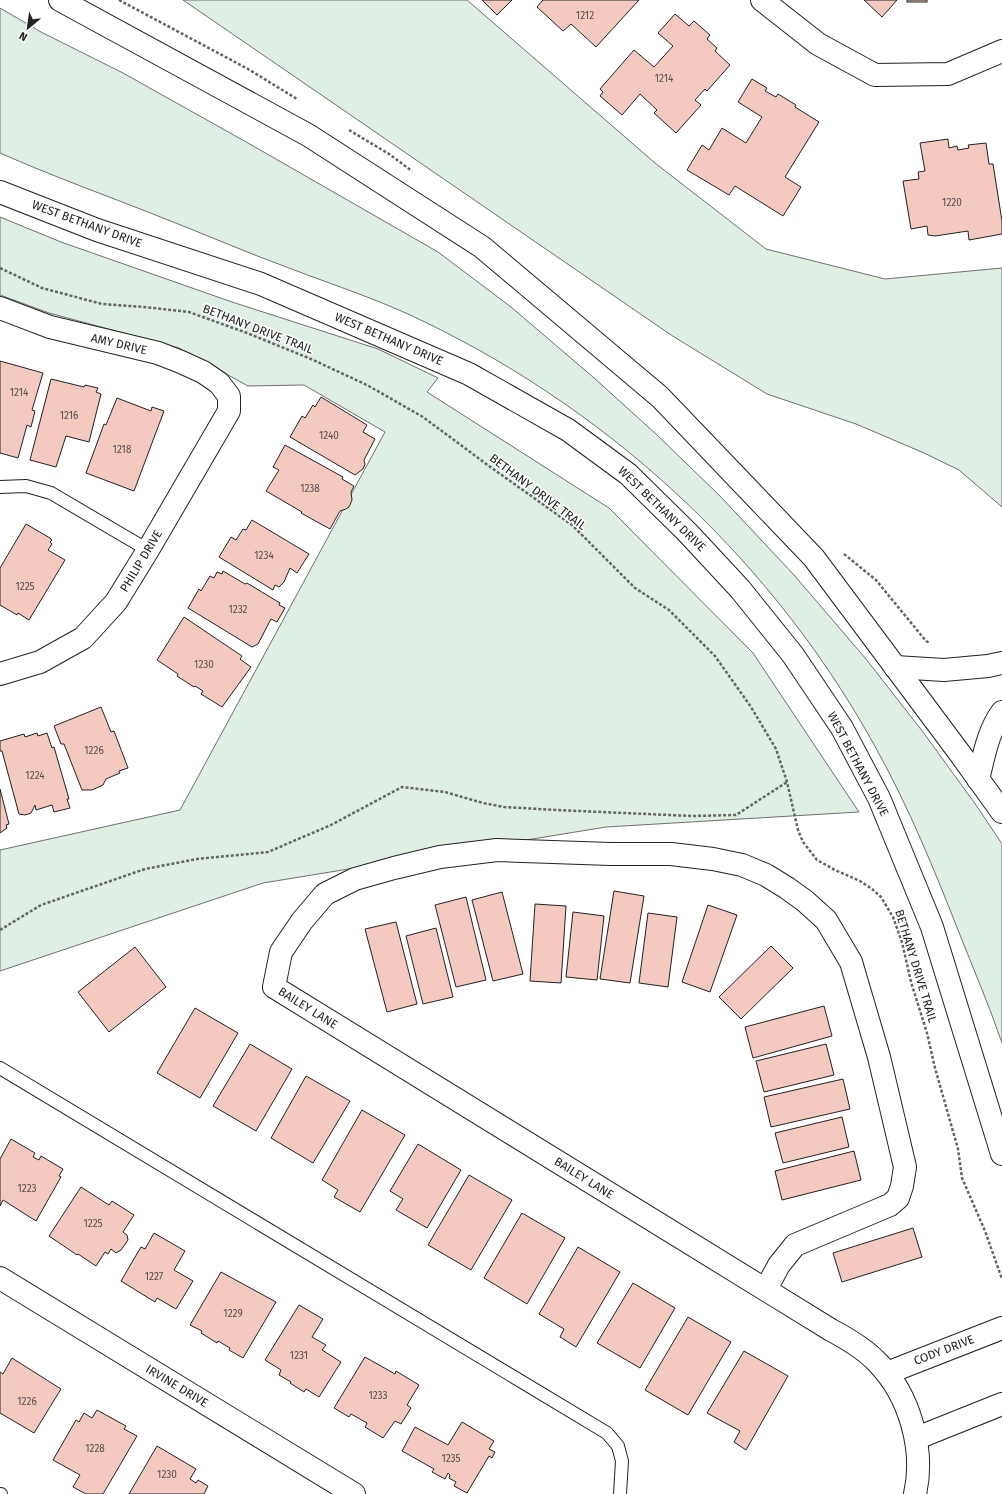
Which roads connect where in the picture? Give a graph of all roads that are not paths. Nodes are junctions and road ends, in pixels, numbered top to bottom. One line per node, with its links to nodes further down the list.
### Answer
1 (60, 0): 10 (street)
2 (762, 0): 3 (street)
3 (1002, 51)
4 (0, 192): 16 (street, WEST BETHANY DRIVE)
5 (0, 308): 6 (street, AMY DRIVE)
6 (229, 396): 8 (street, PHILIP DRIVE)
7 (0, 487): 8 (lane)
8 (148, 550): 11 (street, PHILIP DRIVE)
9 (1002, 663): 10 (street)
10 (895, 667): 13 (street)
11 (0, 674)
12 (1002, 712): 13 (street)
13 (978, 779): 14 (street)
14 (1002, 812)
15 (0, 1068): 24 (lane)
16 (1002, 1154)
17 (0, 1278): 23 (street, IRVINE DRIVE)
18 (766, 1289): 18 (street, BAILEY LANE); 20 (street, BAILEY LANE)
19 (1002, 1328): 20 (street, CODY DRIVE)
20 (887, 1373): 22 (street, BAILEY LANE)
21 (1002, 1404): 22 (street)
22 (916, 1438): 25 (street, BAILEY LANE)
23 (354, 1494)
24 (620, 1494)
25 (916, 1494)

